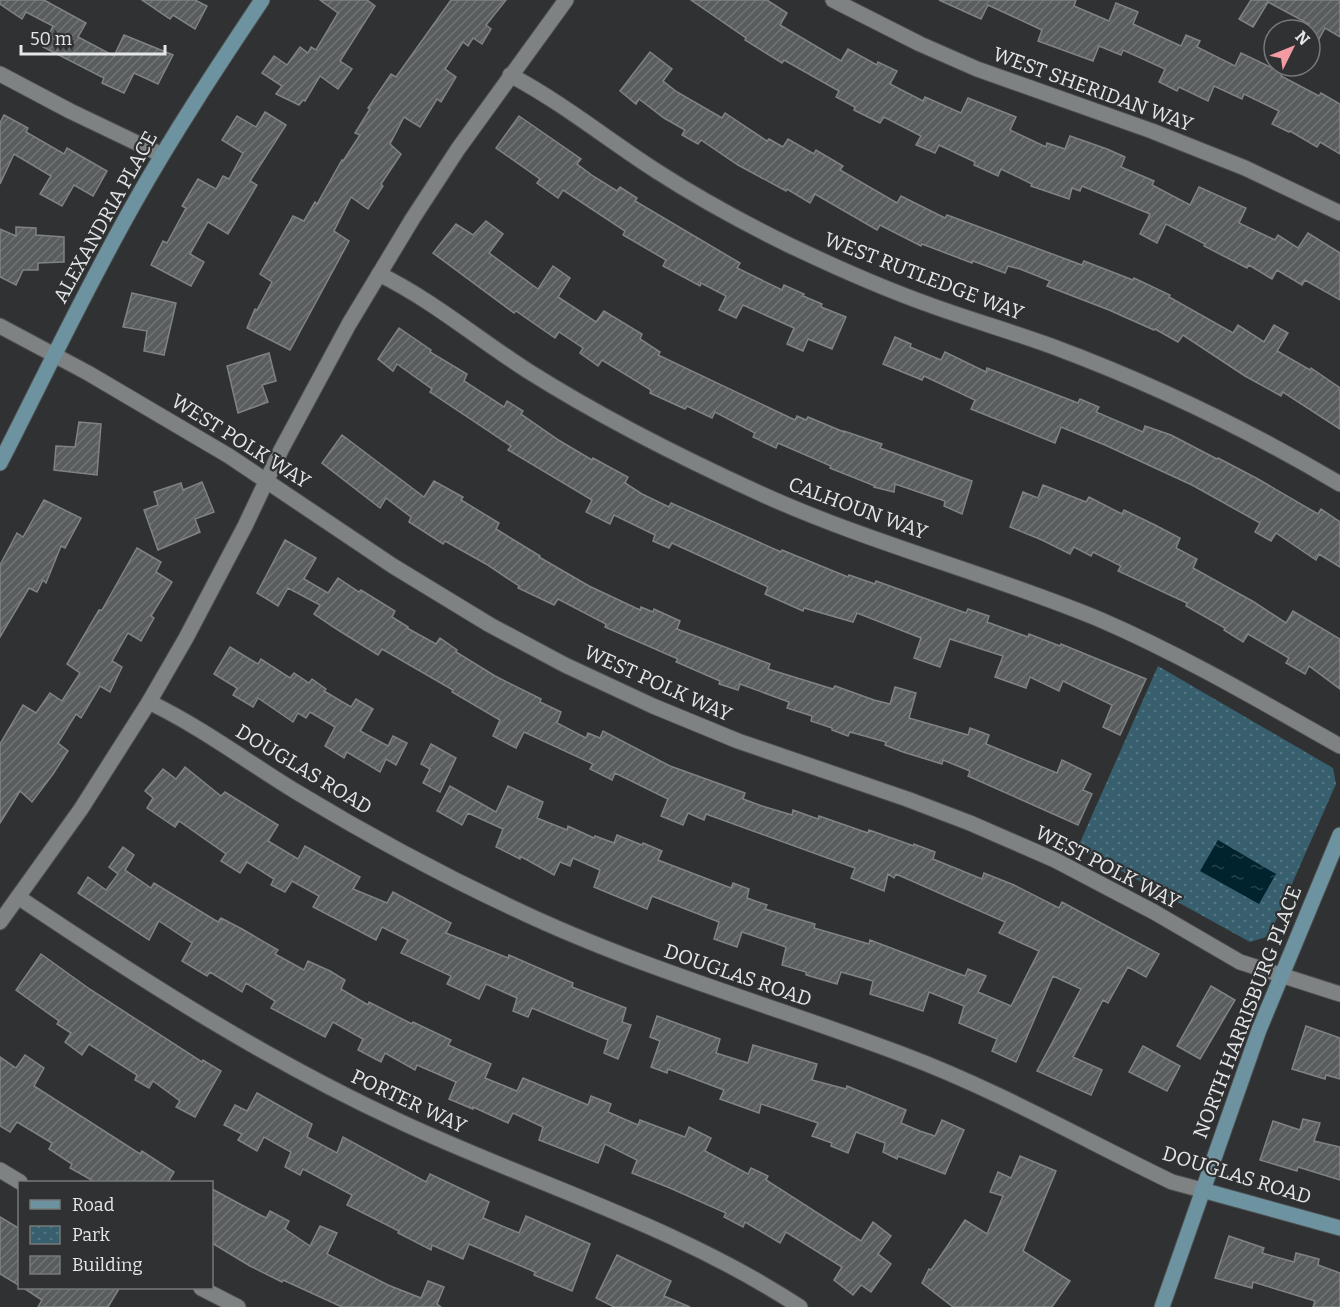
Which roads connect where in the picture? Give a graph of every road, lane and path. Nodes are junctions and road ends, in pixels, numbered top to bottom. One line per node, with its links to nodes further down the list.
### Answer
1 (262, 0): 6 (street, ALEXANDRIA PLACE)
2 (566, 0): 5 (street)
3 (833, 0): 7 (street, WEST SHERIDAN WAY)
4 (0, 74): 6 (street)
5 (510, 75): 8 (street); 13 (street, WEST RUTLEDGE WAY)
6 (162, 155): 10 (street, ALEXANDRIA PLACE)
7 (1340, 213)
8 (378, 274): 12 (street); 15 (street, CALHOUN WAY)
9 (0, 326): 10 (street, WEST POLK WAY)
10 (55, 354): 11 (street, ALEXANDRIA PLACE); 12 (street, WEST POLK WAY)
11 (0, 463)
12 (267, 481): 14 (street); 19 (street, WEST POLK WAY)
13 (1340, 484)
14 (149, 702): 17 (street); 23 (street, DOUGLAS ROAD)
15 (1340, 746)
16 (1340, 835): 19 (street, NORTH HARRISBURG PLACE)
17 (18, 897): 18 (street); 27 (street, PORTER WAY)
18 (0, 922)
19 (1281, 976): 20 (street, WEST POLK WAY); 23 (street, NORTH HARRISBURG PLACE)
20 (1340, 994)
21 (0, 1170): 22 (street)
22 (18, 1181)
23 (1202, 1190): 24 (street, DOUGLAS ROAD); 28 (street, NORTH HARRISBURG PLACE)
24 (1340, 1228)
25 (205, 1289): 26 (street)
26 (238, 1307)
27 (800, 1307)
28 (1162, 1307)

